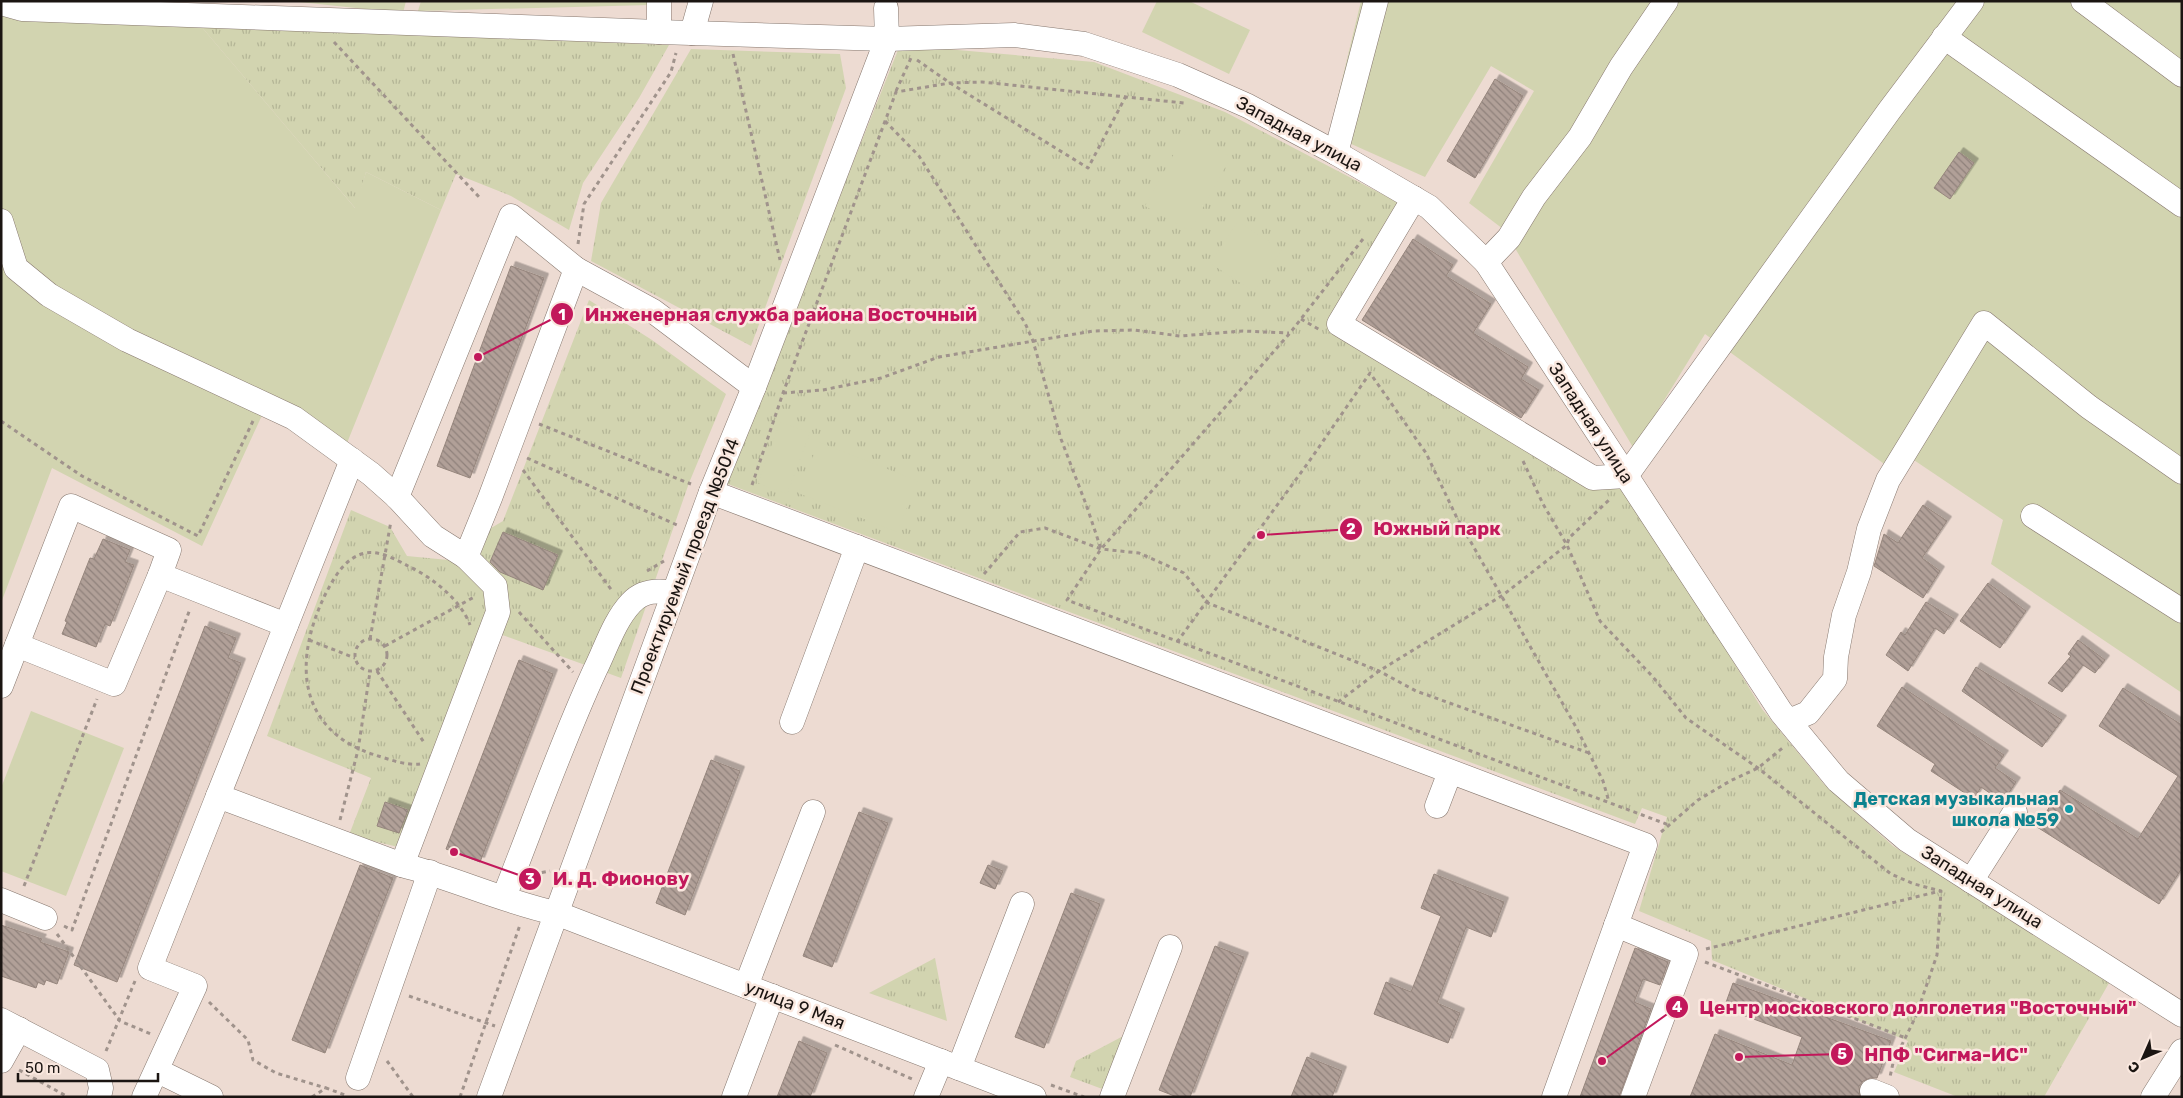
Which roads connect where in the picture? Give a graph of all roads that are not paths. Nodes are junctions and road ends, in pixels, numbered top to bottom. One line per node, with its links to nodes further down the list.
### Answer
1 (701, 1): 10 (street)
2 (1376, 1): 14 (street)
3 (1666, 1): 18 (street)
4 (1972, 1): 11 (street)
5 (2083, 1): 13 (street)
6 (1, 2): 9 (street, Западная улица)
7 (659, 3): 9 (street)
8 (886, 8): 12 (street)
9 (659, 32): 10 (street, Западная улица)
10 (692, 33): 12 (street, Западная улица)
11 (1944, 37): 16 (street); 23 (street)
12 (887, 38): 14 (street, Западная улица); 20 (street, Проектируемый проезд №5014)
13 (2182, 75)
14 (1336, 153): 15 (street, Западная улица)
15 (1414, 198): 18 (street, Западная улица); 23 (street)
16 (2182, 205)
17 (1, 221): 21 (street)
18 (1486, 262): 23 (street, Западная улица)
19 (580, 271): 20 (street); 25 (street); 27 (street)
20 (754, 387): 24 (street, Проектируемый проезд №5014)
21 (352, 460): 25 (street); 32 (street)
22 (2182, 472): 36 (street)
23 (1628, 478): 36 (street, Западная улица)
24 (711, 492): 28 (street); 30 (street, Проектируемый проезд №5014)
25 (397, 497): 27 (street)
26 (2033, 516): 31 (street)
27 (466, 557): 42 (street)
28 (854, 557): 35 (street); 37 (street)
29 (160, 575): 32 (street); 33 (street); 33 (street)
30 (673, 593): 45 (street); 48 (street, Проектируемый проезд №5014)
31 (2182, 611)
32 (286, 626): 38 (street)
33 (17, 644): 34 (street)
34 (1, 686)
35 (792, 722)
36 (1794, 727): 44 (street, Западная улица)
37 (1450, 772): 39 (street); 50 (street)
38 (218, 796): 42 (street, улица 9 Мая); 59 (street)
39 (1437, 806)
40 (813, 812): 52 (street)
41 (2015, 812): 44 (street)
42 (402, 865): 43 (street, улица 9 Мая)
43 (430, 872): 45 (street, улица 9 Мая); 60 (street)
44 (1962, 875): 54 (street, Западная улица)
45 (504, 897): 48 (street, улица 9 Мая)
46 (9, 903): 49 (street)
47 (1022, 904): 58 (street)
48 (556, 913): 52 (street, улица 9 Мая); 64 (street, Проектируемый проезд №5014)
49 (45, 918)
50 (1616, 925): 69 (street); 70 (street)
51 (1170, 947): 68 (street)
52 (746, 986): 53 (street, улица 9 Мая)
53 (772, 996): 58 (street, улица 9 Мая); 65 (street)
54 (2182, 1015)
55 (10, 1024): 57 (street); 61 (street)
56 (2182, 1051): 71 (street)
57 (1, 1060)
58 (950, 1065): 66 (street); 67 (street, улица 9 Мая)
59 (158, 1071): 62 (street); 63 (street)
60 (355, 1088)
61 (99, 1097)
62 (144, 1097)
63 (210, 1097)
64 (489, 1097)
65 (734, 1097)
66 (926, 1097)
67 (1034, 1097)
68 (1112, 1097)
69 (1554, 1097)
70 (1633, 1097)
71 (2153, 1097)

